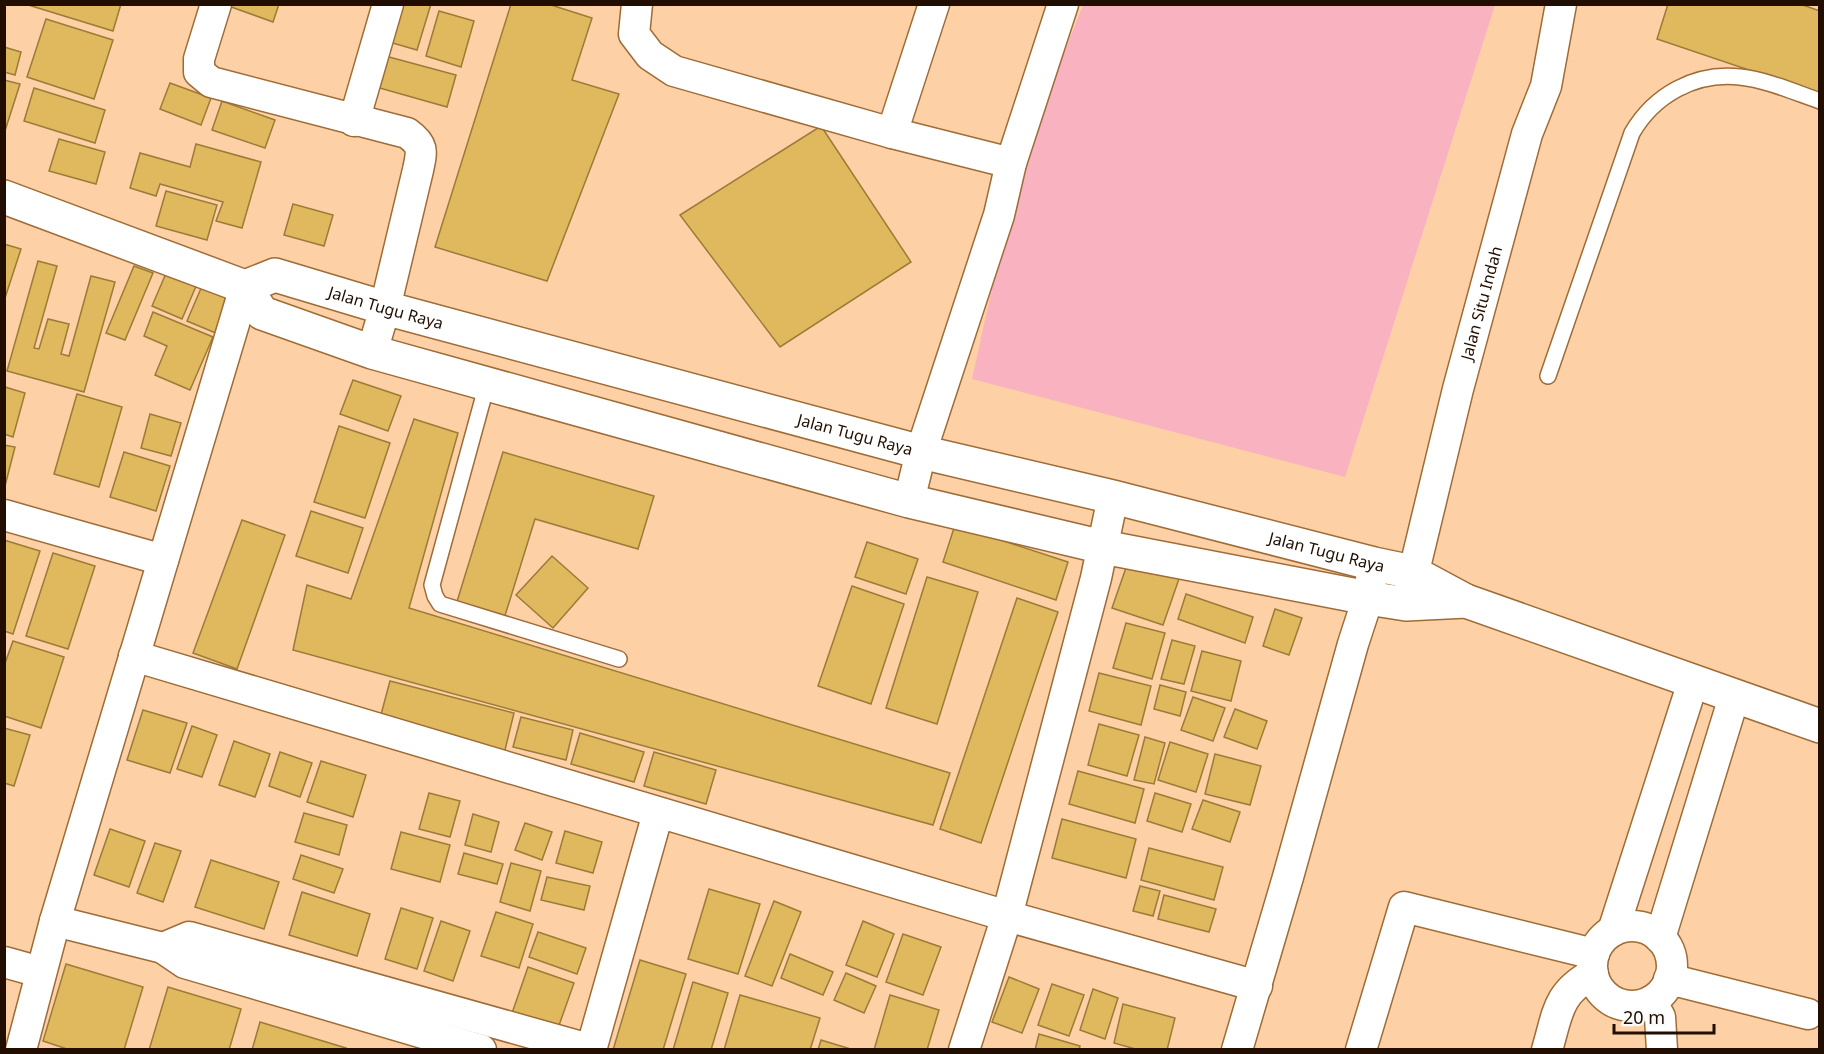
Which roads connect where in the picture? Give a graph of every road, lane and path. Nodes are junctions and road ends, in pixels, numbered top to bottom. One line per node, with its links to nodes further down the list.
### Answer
1 (216, 4): 8 (street)
2 (388, 4): 8 (street)
3 (637, 4): 9 (street)
4 (934, 4): 9 (street)
5 (1064, 4): 10 (street)
6 (1561, 4): 23 (street, Jalan Situ Indah)
7 (1820, 101): 15 (lane)
8 (354, 121): 13 (street)
9 (892, 133): 10 (street)
10 (1011, 163): 17 (street)
11 (4, 196): 12 (street)
12 (245, 286): 13 (street, Jalan Tugu Raya); 14 (street, Jalan Tugu Raya); 22 (street)
13 (385, 308): 14 (street); 17 (street, Jalan Tugu Raya)
14 (372, 352): 16 (street, Jalan Tugu Raya)
15 (1548, 376)
16 (487, 384): 19 (street, Jalan Tugu Raya); 28 (lane)
17 (921, 452): 18 (street, Jalan Tugu Raya); 19 (street)
18 (1113, 497): 21 (street); 24 (street, Jalan Tugu Raya)
19 (909, 501): 21 (street, Jalan Tugu Raya)
20 (4, 515): 22 (street)
21 (1103, 547): 24 (street, Jalan Tugu Raya); 33 (street)
22 (163, 560): 27 (street)
23 (1412, 572): 24 (street, Jalan Tugu Raya); 25 (street, Jalan Tugu Raya); 26 (street, Jalan Situ Indah)
24 (1371, 581): 26 (street, Jalan Tugu Raya); 41 (street)
25 (1466, 601): 26 (street, Jalan Tugu Raya); 29 (street, Jalan Tugu Raya)
26 (1406, 604)
27 (134, 656): 32 (street); 34 (street)
28 (619, 658)
29 (1693, 682): 30 (street, Jalan Tugu Raya); 35 (street)
30 (1734, 697): 31 (street, Jalan Tugu Raya); 36 (street)
31 (1820, 726)
32 (658, 813): 33 (street); 44 (street)
33 (1006, 916): 41 (street); 47 (street)
34 (54, 921): 37 (street); 40 (street)
35 (1613, 931): 36 (street); 39 (street)
36 (1660, 938): 42 (street)
37 (163, 948): 44 (street); 46 (street)
38 (4, 962): 40 (street)
39 (1594, 964): 42 (street); 49 (street); 50 (street)
40 (40, 972): 45 (street)
41 (1257, 986): 48 (street)
42 (1660, 990): 43 (street); 51 (street)
43 (1808, 1014)
44 (591, 1049)
45 (21, 1050)
46 (481, 1050)
47 (964, 1050)
48 (1237, 1050)
49 (1361, 1050)
50 (1547, 1050)
51 (1662, 1050)

